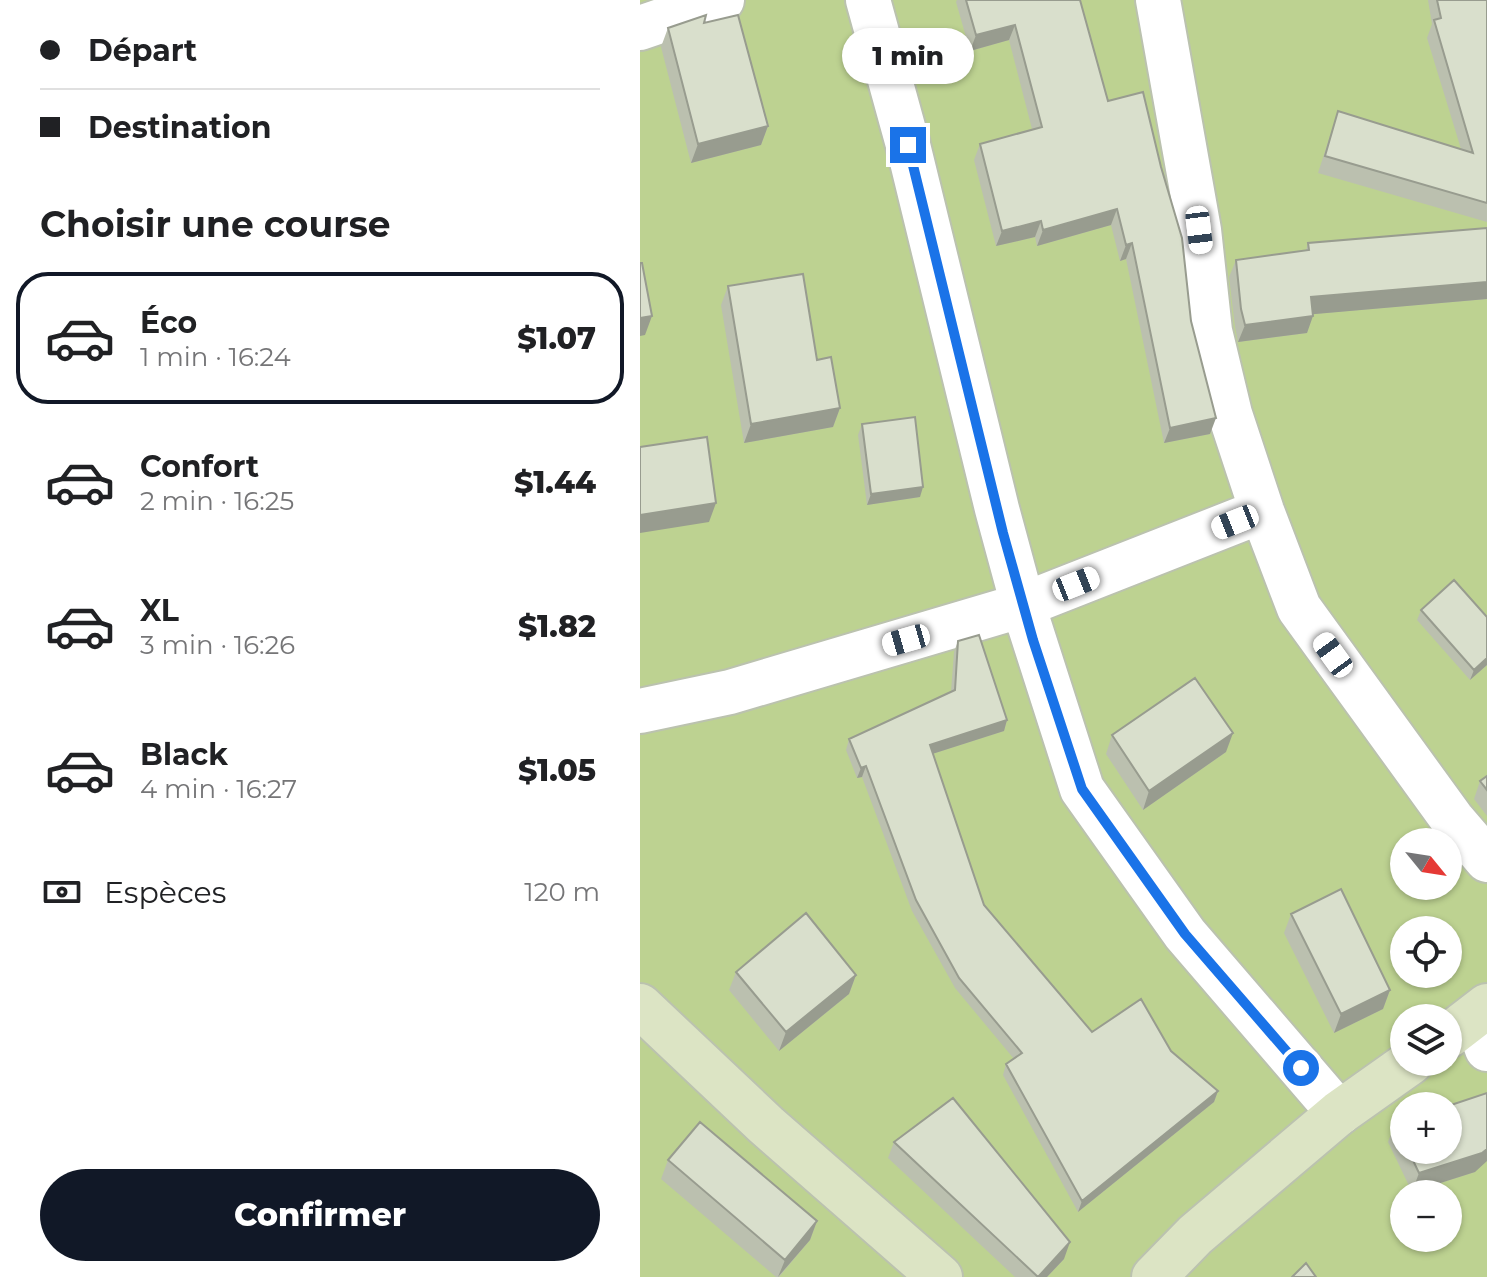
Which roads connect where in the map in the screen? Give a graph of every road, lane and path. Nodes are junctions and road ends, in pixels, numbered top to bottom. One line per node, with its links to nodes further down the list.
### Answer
1 (722, 0): 4 (street)
2 (868, 0): 6 (street)
3 (1158, 0): 5 (street)
4 (640, 28)
5 (1262, 511): 6 (street); 8 (street)
6 (1023, 605): 7 (street); 11 (street)
7 (640, 711)
8 (1487, 860)
9 (640, 1006): 12 (street)
10 (1391, 1076): 11 (street)
11 (1339, 1113): 13 (street)
12 (940, 1277)
13 (1154, 1277)

